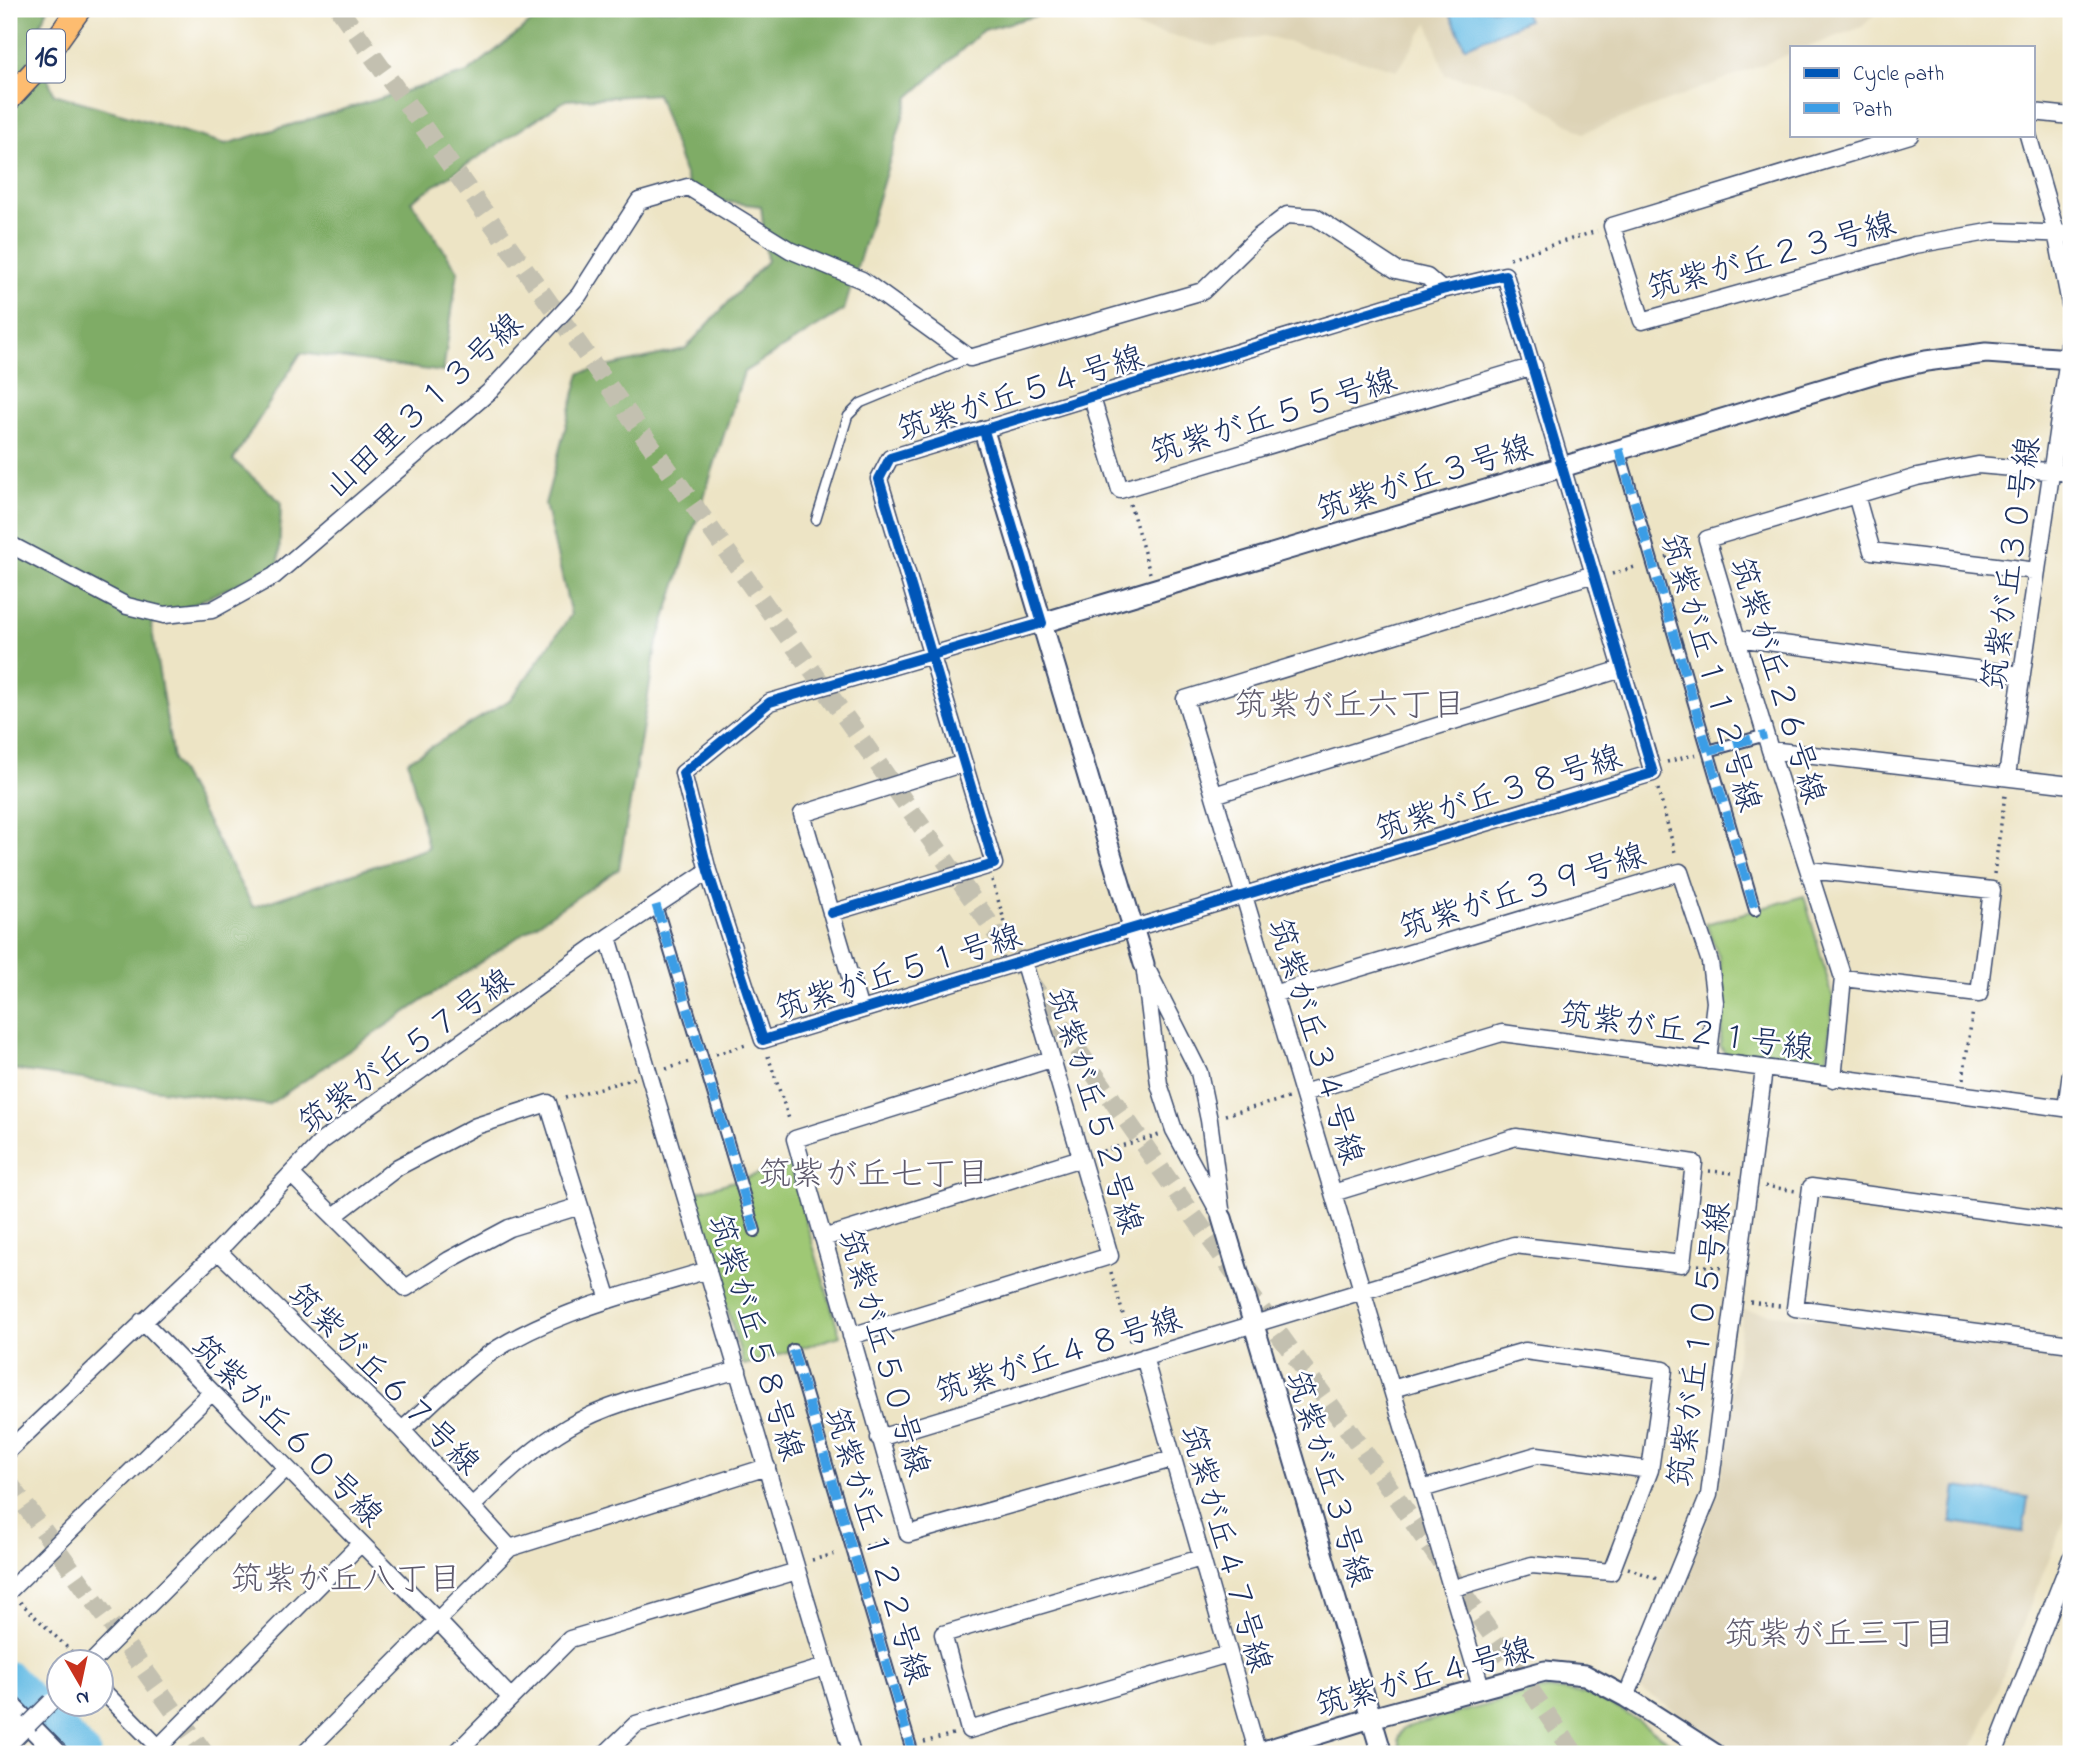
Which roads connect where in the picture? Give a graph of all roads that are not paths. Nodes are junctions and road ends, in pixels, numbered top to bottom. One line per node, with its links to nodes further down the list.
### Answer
1 (79, 9): 2 (main road, 16)
2 (9, 99)
3 (2035, 112): 4 (street)
4 (2071, 116)
5 (1907, 136): 7 (street, 筑紫が丘２３号線)
6 (2028, 136): 7 (street, 筑紫が丘３０号線)
7 (2064, 233): 10 (street, 筑紫が丘３０号線)
8 (1442, 290): 9 (street); 11 (street, 筑紫が丘５４号線); 12 (street, 筑紫が丘５４号線)
9 (970, 358): 19 (lane); 20 (street, 山田里３１３号線)
10 (2069, 359): 14 (street, 筑紫が丘３号線); 16 (street, 筑紫が丘３０号線)
11 (1534, 366): 12 (street, 筑紫が丘５５号線); 15 (street)
12 (1092, 398): 13 (street, 筑紫が丘５４号線)
13 (984, 431): 23 (street, 筑紫が丘３号線); 25 (street, 筑紫が丘５４号線)
14 (1619, 449): 15 (street, 筑紫が丘３号線); 29 (street, 筑紫が丘１１２号線)
15 (1563, 466): 22 (street, 筑紫が丘３８号線); 23 (street, 筑紫が丘３号線)
16 (2052, 470): 17 (street, 筑紫が丘２６号線); 18 (street, 筑紫が丘２６号線); 21 (street, 筑紫が丘３０号線)
17 (2071, 473)
18 (1856, 495): 21 (street); 24 (street, 筑紫が丘２６号線)
19 (816, 520)
20 (9, 544)
21 (2037, 571): 27 (street, 筑紫が丘３０号線)
22 (1594, 574): 26 (street, 筑紫が丘３８号線); 33 (street, 筑紫が丘３４号線)
23 (1042, 623): 25 (street, 筑紫が丘５１号線); 40 (street, 筑紫が丘３号線)
24 (1736, 638): 27 (street); 28 (street, 筑紫が丘２６号線)
25 (932, 654): 30 (street, 筑紫が丘５４号線); 35 (street, 筑紫が丘５１号線)
26 (1622, 669): 33 (street); 36 (street, 筑紫が丘３８号線)
27 (2022, 675): 31 (street, 筑紫が丘３０号線)
28 (1768, 742): 29 (street); 31 (street); 34 (street, 筑紫が丘２６号線)
29 (1708, 751): 38 (street, 筑紫が丘１１２号線)
30 (964, 763): 39 (street); 39 (street, 筑紫が丘５４号線)
31 (2007, 776): 32 (street)
32 (2071, 785)
33 (1214, 795): 36 (street, 筑紫が丘３４号線)
34 (1809, 870): 44 (street, 筑紫が丘２６号線); 44 (street)
35 (708, 871): 37 (street, 筑紫が丘５７号線); 46 (street, 筑紫が丘５１号線)
36 (1244, 896): 40 (street, 筑紫が丘３８号線); 45 (street, 筑紫が丘３４号線)
37 (656, 905): 41 (street, 筑紫が丘５７号線); 61 (street)
38 (1755, 910)
39 (831, 913): 46 (street)
40 (1132, 927): 42 (street, 筑紫が丘５１号線); 43 (street, 筑紫が丘３号線)
41 (608, 937): 55 (street, 筑紫が丘５７号線); 64 (street, 筑紫が丘５８号線)
42 (1019, 961): 46 (street, 筑紫が丘５１号線); 47 (street, 筑紫が丘５２号線)
43 (1144, 964): 59 (street, 筑紫が丘３号線); 59 (street, 筑紫が丘３号線)
44 (1843, 978): 51 (street, 筑紫が丘２６号線)
45 (1273, 994): 48 (street, 筑紫が丘３９号線); 52 (street, 筑紫が丘３４号線)
46 (860, 1010)
47 (1051, 1059): 54 (street, 筑紫が丘５２号線); 62 (street, 筑紫が丘５０号線)
48 (1708, 1061): 49 (street, 筑紫が丘２１号線); 52 (street, 筑紫が丘２１号線)
49 (1764, 1069): 51 (street, 筑紫が丘２１号線); 97 (street, 筑紫が丘１０５号線)
50 (2071, 1073): 53 (street)
51 (1833, 1079): 53 (street, 筑紫が丘２１号線)
52 (1303, 1093): 56 (street, 筑紫が丘３４号線)
53 (2069, 1109)
54 (1081, 1158): 62 (street); 69 (street, 筑紫が丘５２号線)
55 (291, 1174): 58 (street); 63 (street, 筑紫が丘５７号線)
56 (1333, 1193): 65 (street, 筑紫が丘３４号線); 65 (street, 筑紫が丘４８号線)
57 (580, 1206): 58 (street); 58 (street); 66 (street)
58 (334, 1216)
59 (1222, 1219): 68 (street, 筑紫が丘３号線)
60 (2071, 1222): 70 (street)
61 (755, 1231)
62 (823, 1238): 69 (street, 筑紫が丘５０号線)
63 (218, 1251): 67 (street, 筑紫が丘５７号線); 76 (street, 筑紫が丘６７号線)
64 (708, 1270): 66 (street); 73 (street, 筑紫が丘５８号線)
65 (1361, 1292): 68 (street, 筑紫が丘４８号線); 74 (street, 筑紫が丘３４号線)
66 (609, 1300): 76 (street)
67 (142, 1321): 75 (street, 筑紫が丘６０号線); 78 (street, 筑紫が丘５７号線)
68 (1252, 1324): 72 (street, 筑紫が丘４８号線); 102 (street, 筑紫が丘３号線)
69 (850, 1336): 77 (street, 筑紫が丘５０号線)
70 (2071, 1344)
71 (793, 1350): 111 (street, 筑紫が丘１２２号線)
72 (1143, 1357): 77 (street, 筑紫が丘４８号線); 79 (street, 筑紫が丘４７号線)
73 (738, 1370): 80 (street, 筑紫が丘５８号線); 84 (street)
74 (1392, 1389): 82 (street); 83 (street, 筑紫が丘３４号線)
75 (212, 1392): 81 (street, 筑紫が丘６０号線); 91 (street)
76 (402, 1430): 84 (street, 筑紫が丘６７号線)
77 (879, 1438): 79 (street, 筑紫が丘５０号線)
78 (9, 1450)
79 (1172, 1459): 87 (street, 筑紫が丘４７号線)
80 (767, 1467): 86 (street); 89 (street, 筑紫が丘５８号線)
81 (286, 1468): 85 (street, 筑紫が丘６０号線); 93 (street)
82 (1650, 1471): 83 (street); 90 (street)
83 (1422, 1489): 90 (street, 筑紫が丘３４号線)
84 (472, 1506): 86 (street, 筑紫が丘６７号線)
85 (361, 1543): 92 (street, 筑紫が丘６０号線); 105 (street)
86 (510, 1548): 92 (street)
87 (1200, 1558): 94 (street, 筑紫が丘４７号線); 94 (street)
88 (2071, 1558): 115 (street)
89 (797, 1571): 95 (street, 筑紫が丘５８号線); 98 (street)
90 (1451, 1589): 96 (street, 筑紫が丘３４号線)
91 (13, 1595)
92 (439, 1621): 98 (street, 筑紫が丘６０号線); 107 (street)
93 (105, 1648)
94 (1227, 1654): 112 (street, 筑紫が丘４７号線)
95 (825, 1667): 109 (street); 110 (street, 筑紫が丘５８号線)
96 (1481, 1687): 97 (street, 筑紫が丘４号線); 102 (street, 筑紫が丘４号線)
97 (1626, 1697): 114 (street, 筑紫が丘４号線)
98 (510, 1698): 108 (street)
99 (9, 1704): 103 (street)
100 (116, 1704): 105 (street)
101 (46, 1707): 103 (street, bridge)
102 (1371, 1718): 112 (street, 筑紫が丘４号線); 113 (street, 筑紫が丘３号線)
103 (29, 1724): 104 (street); 106 (street)
104 (9, 1744)
105 (162, 1751)
106 (58, 1754)
107 (304, 1754)
108 (455, 1754)
109 (605, 1754)
110 (852, 1754)
111 (913, 1754)
112 (1257, 1754)
113 (1382, 1754)
114 (1715, 1754)
115 (1994, 1754)

